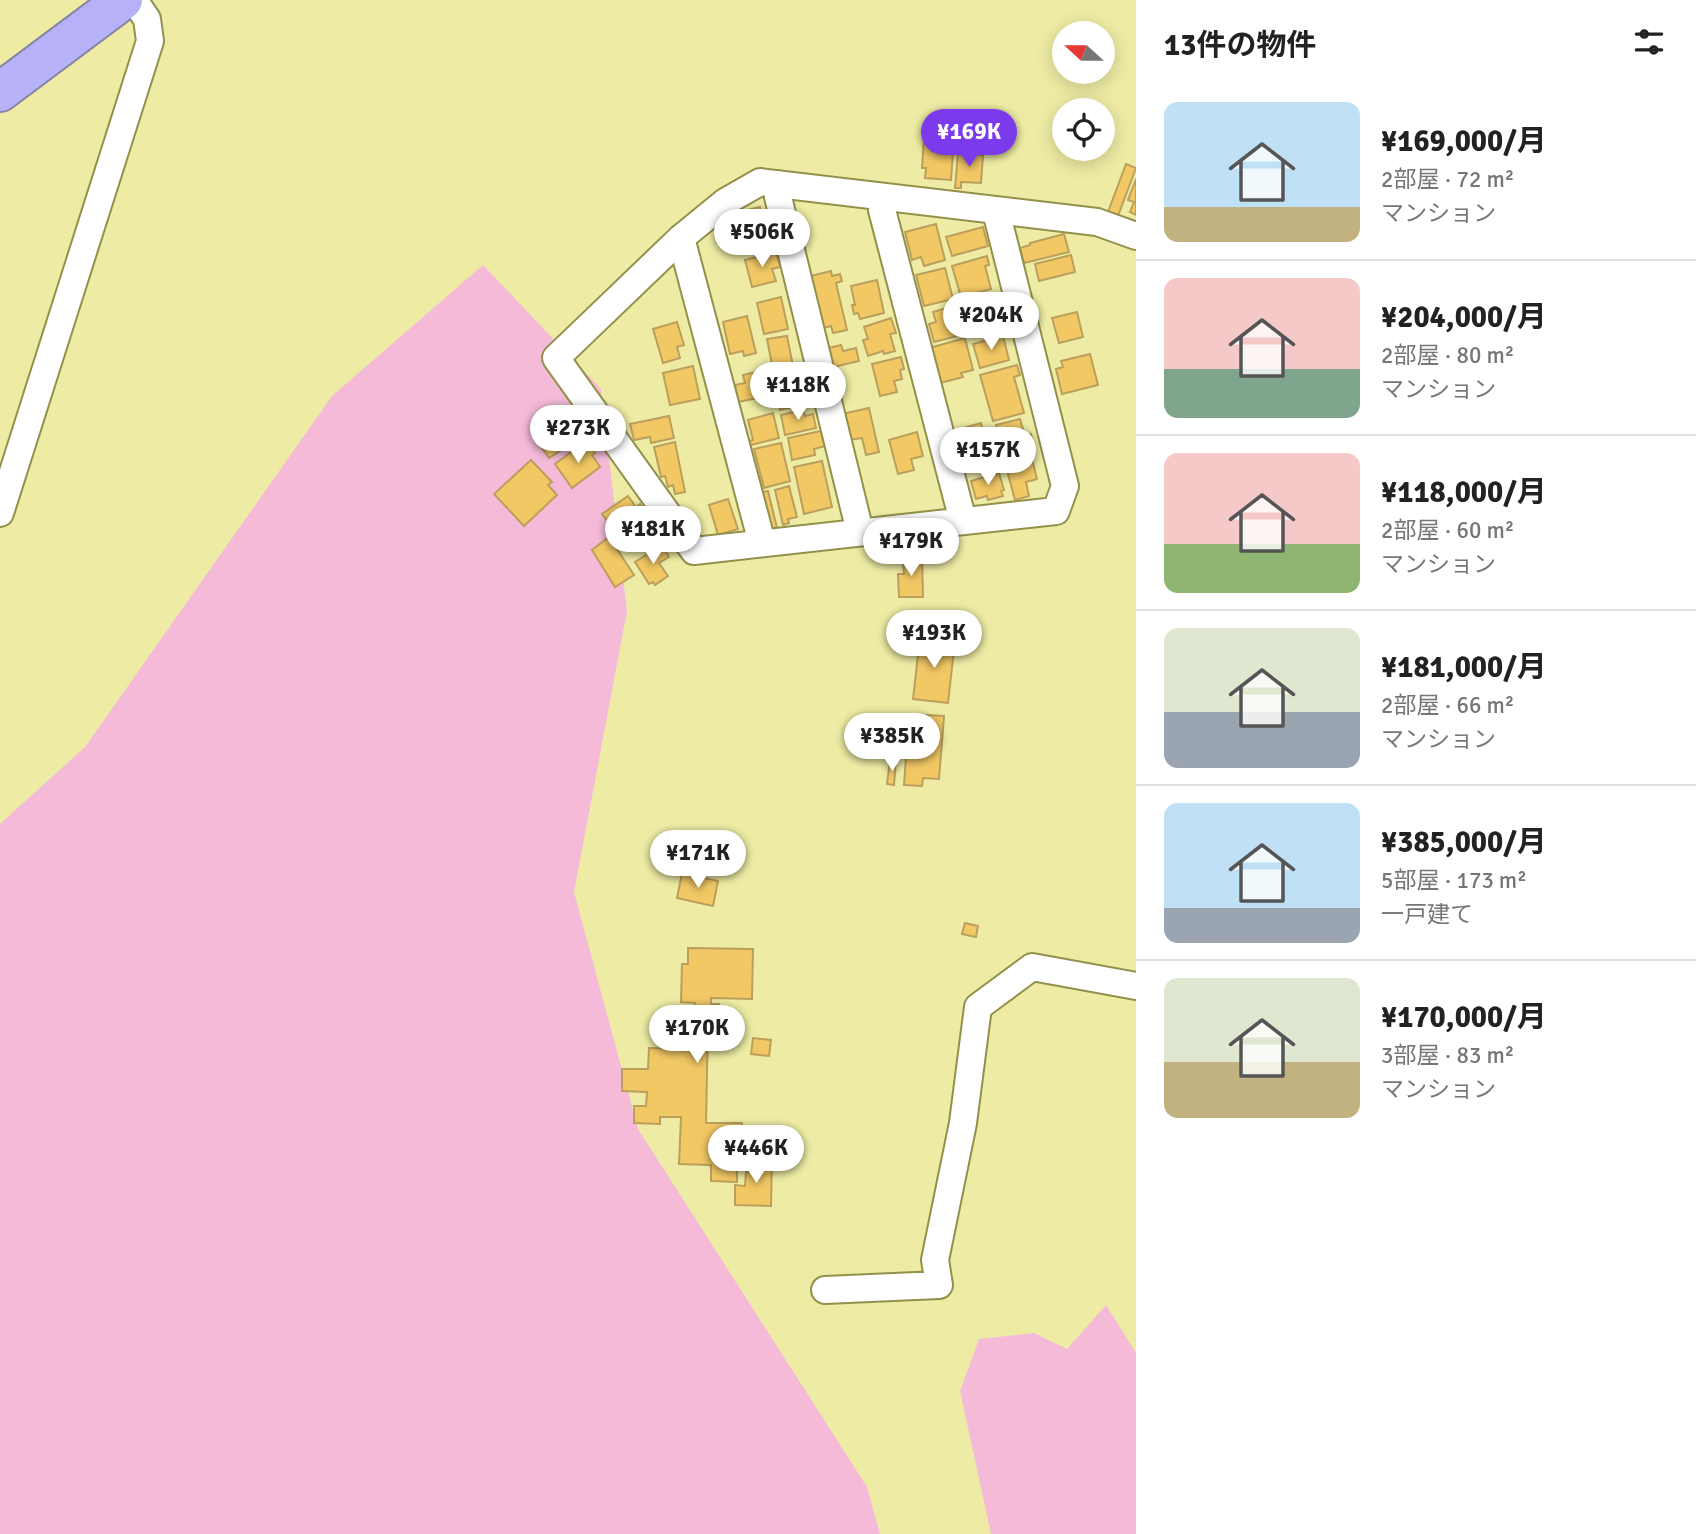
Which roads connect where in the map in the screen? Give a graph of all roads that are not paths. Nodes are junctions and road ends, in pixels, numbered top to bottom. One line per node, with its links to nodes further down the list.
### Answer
1 (123, 0): 3 (highway)
2 (134, 0): 9 (street)
3 (0, 92)
4 (779, 184): 5 (street); 8 (street); 11 (street)
5 (884, 197): 6 (street); 10 (street)
6 (996, 211): 7 (street); 10 (street)
7 (1136, 236)
8 (681, 238): 12 (street); 12 (street)
9 (0, 513)
10 (963, 521): 11 (street)
11 (860, 532): 12 (street)
12 (762, 543)
13 (1136, 986): 14 (street)
14 (825, 1290)

